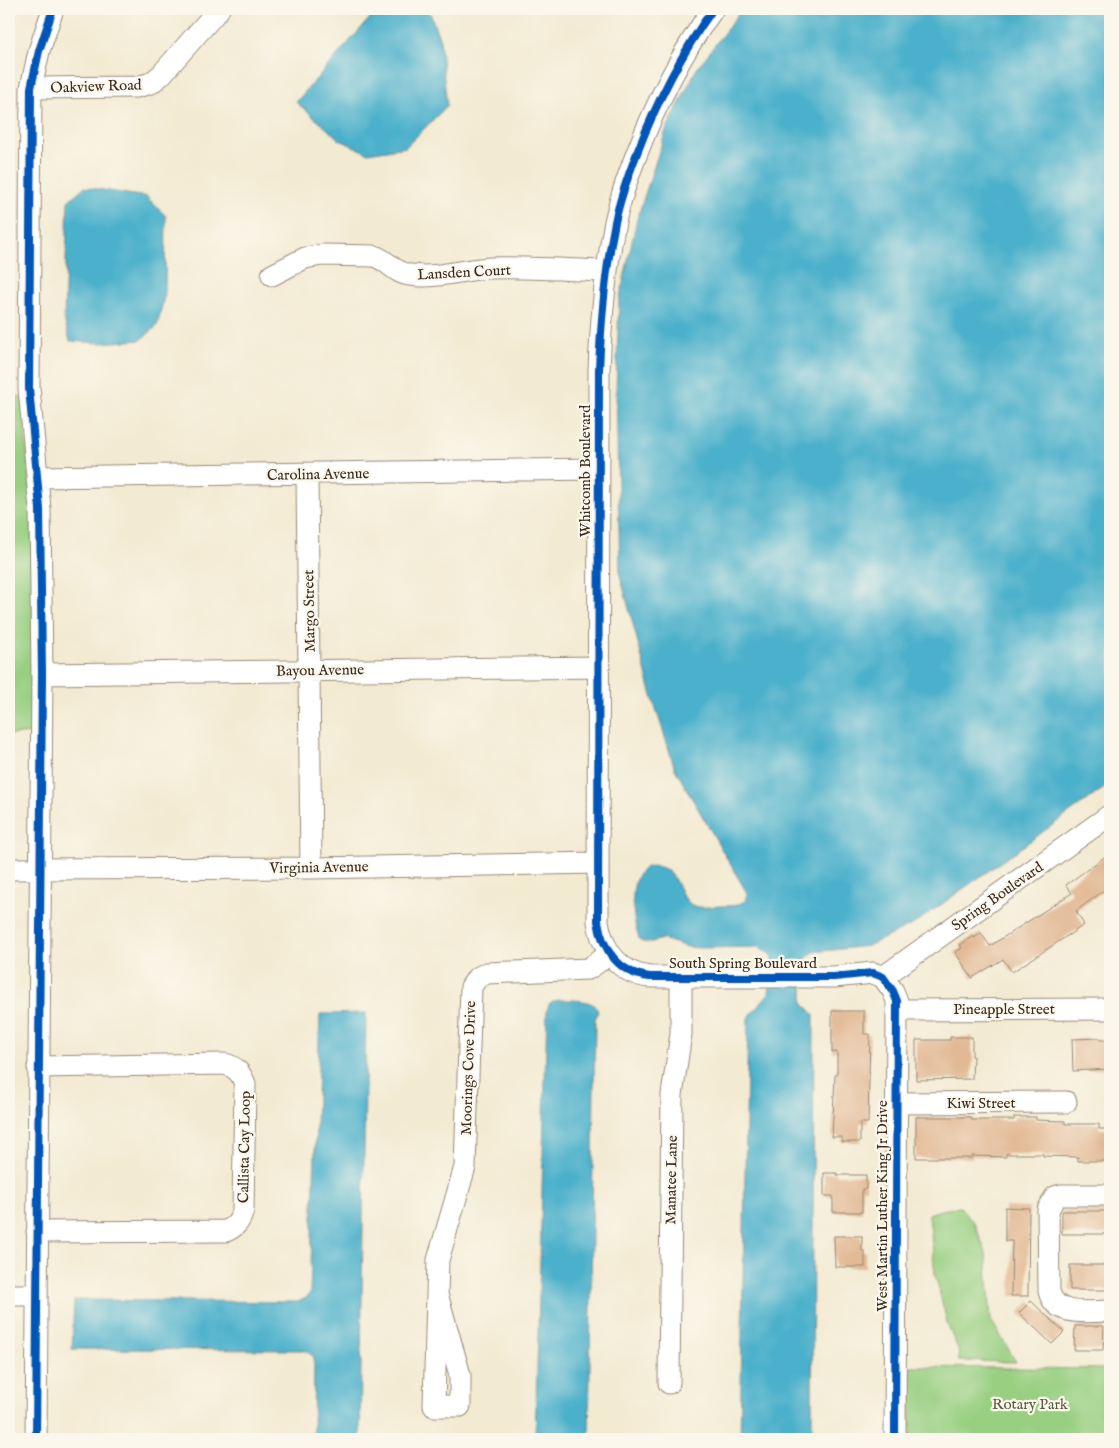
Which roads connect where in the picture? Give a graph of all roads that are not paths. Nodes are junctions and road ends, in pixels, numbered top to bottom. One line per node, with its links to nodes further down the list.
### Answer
1 (53, 9): 4 (street)
2 (218, 9): 4 (street, Oakview Road)
3 (713, 9): 5 (street, Whitcomb Boulevard)
4 (31, 88): 9 (street)
5 (606, 271): 6 (street, Lansden Court); 7 (street, Whitcomb Boulevard)
6 (272, 275)
7 (598, 470): 8 (street, Carolina Avenue); 10 (street, Whitcomb Boulevard)
8 (307, 474): 9 (street, Carolina Avenue); 11 (street, Margo Street)
9 (37, 477): 12 (street)
10 (599, 667): 11 (street, Bayou Avenue); 14 (street, Whitcomb Boulevard)
11 (309, 670): 12 (street, Bayou Avenue); 15 (street, Margo Street)
12 (42, 674): 17 (street)
13 (1110, 815): 20 (street, Spring Boulevard)
14 (598, 864): 15 (street, Virginia Avenue); 18 (street, Whitcomb Boulevard)
15 (311, 868): 17 (street, Virginia Avenue)
16 (9, 869): 17 (street, Virginia Avenue)
17 (40, 869): 23 (street)
18 (610, 954): 19 (street, South Spring Boulevard); 28 (street, Moorings Cove Drive)
19 (681, 977): 20 (street, South Spring Boulevard); 32 (street, Manatee Lane)
20 (883, 977): 22 (street, West Martin Luther King Jr Drive)
21 (1110, 1009): 22 (street, Pineapple Street)
22 (897, 1010): 25 (street, West Martin Luther King Jr Drive)
23 (38, 1067): 27 (street); 27 (street, Callista Cay Loop)
24 (1066, 1102): 25 (street, Kiwi Street)
25 (896, 1103): 34 (street, West Martin Luther King Jr Drive)
26 (1110, 1195): 31 (street)
27 (37, 1232): 30 (street)
28 (437, 1294)
29 (9, 1295): 30 (street)
30 (37, 1295): 33 (street)
31 (1110, 1311)
32 (668, 1383)
33 (36, 1439)
34 (895, 1439)

